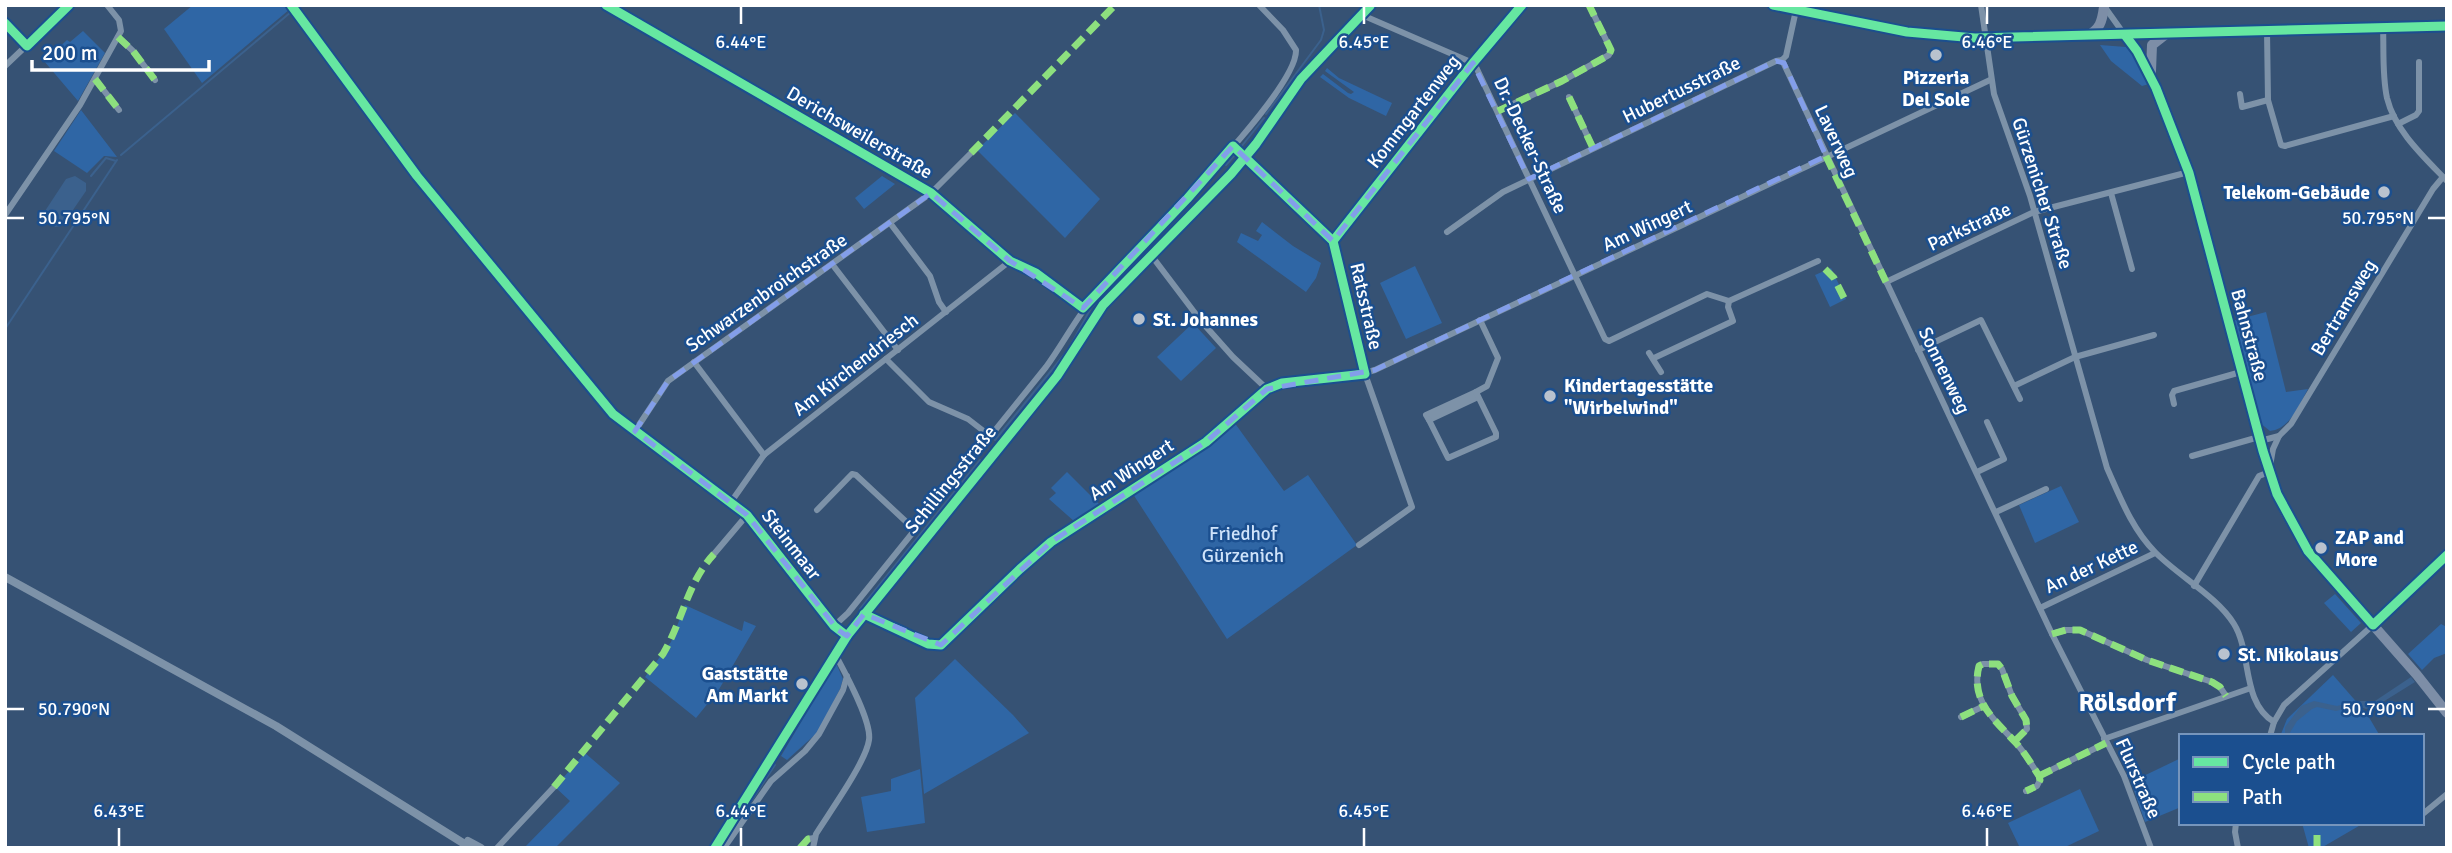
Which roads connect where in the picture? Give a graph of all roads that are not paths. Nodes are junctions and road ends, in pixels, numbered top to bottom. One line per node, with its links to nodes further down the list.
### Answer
1 (69, 5): 22 (street)
2 (107, 5): 19 (street)
3 (606, 5): 46 (street, Derichsweilerstraße)
4 (1259, 5): 38 (street, Schillingsstraße)
5 (1371, 5): 12 (main road, Schillingsstraße)
6 (1522, 5): 25 (street, Kommgartenweg)
7 (1589, 5): 35 (street)
8 (1773, 5): 11 (main road)
9 (1981, 5): 21 (street, Gürzenicher Straße)
10 (2104, 6): 18 (street, Bahnstraße); 20 (main road)
11 (1796, 10): 21 (main road); 23 (street)
12 (1362, 15): 25 (street, Dr.-Decker-Straße); 42 (main road, Schillingsstraße)
13 (5, 23): 22 (street)
14 (2447, 26): 15 (main road)
15 (2383, 27): 16 (main road); 36 (street)
16 (2267, 31): 17 (main road); 33 (street)
17 (2166, 34): 18 (main road); 28 (main road)
18 (2125, 36): 20 (main road); 28 (main road, Bahnstraße)
19 (118, 37): 27 (street); 29 (street)
20 (2087, 37): 21 (main road)
21 (1987, 38): 30 (street, Gürzenicher Straße)
22 (27, 46): 26 (street)
23 (1782, 60): 39 (street, Hubertusstraße); 41 (street, Laverweg)
24 (2419, 62): 37 (street)
25 (1473, 63): 35 (street, Dr.-Decker-Straße); 52 (street, Kommgartenweg)
26 (5, 66)
27 (95, 79): 34 (street); 49 (street)
28 (2152, 79): 43 (main road, Bahnstraße)
29 (155, 80)
30 (1990, 80): 41 (street, Am Wingert); 48 (street, Gürzenicher Straße)
31 (2240, 94): 33 (street)
32 (1569, 97): 39 (street)
33 (2268, 100): 36 (street)
34 (119, 110)
35 (1497, 111): 44 (street, Dr.-Decker-Straße)
36 (2394, 116): 37 (street)
37 (2398, 124): 45 (street)
38 (1233, 146): 42 (street); 61 (street, Schillingsstraße)
39 (1593, 148): 44 (street, Hubertusstraße)
40 (971, 153): 46 (street, Schwarzenbroichstraße)
41 (1826, 156): 58 (street, Am Wingert); 59 (street, Laverweg)
42 (1245, 158): 52 (street, Ratsstraße); 53 (main road, Schillingsstraße)
43 (2189, 172): 47 (street, Parkstraße); 71 (main road, Bahnstraße)
44 (1529, 179): 51 (street, Hubertusstraße); 58 (street, Dr.-Decker-Straße)
45 (2445, 179): 81 (street, Bertramsweg)
46 (932, 193): 50 (street, Schwarzenbroichstraße); 54 (street, Derichsweilerstraße)
47 (2111, 193): 48 (street, Parkstraße); 57 (street)
48 (2034, 212): 59 (street, Parkstraße); 67 (street, Gürzenicher Straße)
49 (5, 215)
50 (890, 223): 56 (street, Schwarzenbroichstraße); 62 (street)
51 (1447, 232)
52 (1333, 241): 72 (street, Ratsstraße)
53 (1151, 255): 74 (street); 100 (main road, Schillingsstraße)
54 (1010, 261): 61 (street, Derichsweilerstraße); 62 (street, Am Kirchendriesch)
55 (1818, 261): 60 (street)
56 (832, 264): 65 (street); 69 (street, Schwarzenbroichstraße)
57 (2132, 270)
58 (1575, 276): 60 (street, Dr.-Decker-Straße); 63 (street, Am Wingert)
59 (1886, 282): 66 (street, Sonnenweg)
60 (1729, 301): 70 (street)
61 (1083, 308): 80 (street, Schillingsstraße)
62 (946, 312): 65 (street, Am Kirchendriesch)
63 (1480, 320): 72 (street, Am Wingert); 75 (street)
64 (2154, 335): 67 (street)
65 (898, 350): 68 (street, Am Kirchendriesch)
66 (1918, 350): 73 (street); 85 (street, Sonnenweg)
67 (2075, 358): 73 (street); 94 (street, Gürzenicher Straße)
68 (886, 359): 80 (street); 83 (street, Am Kirchendriesch)
69 (694, 362): 79 (street, Schwarzenbroichstraße); 83 (street)
70 (1661, 372)
71 (2241, 372): 77 (street, Bahnstraße); 82 (main road, Bahnstraße)
72 (1365, 374): 74 (street, Am Wingert); 93 (street, Ratsstraße)
73 (2014, 386): 76 (street)
74 (1267, 389): 100 (street, Am Wingert)
75 (1477, 394): 75 (street)
76 (2020, 399)
77 (2174, 404)
78 (1987, 422): 85 (street, Sonnenweg)
79 (635, 431): 88 (street, Steinmaar)
80 (990, 436): 92 (street, Schillingsstraße)
81 (2279, 436): 82 (street); 86 (street)
82 (2260, 439): 84 (street); 86 (main road, Bahnstraße)
83 (764, 455): 88 (street, Am Kirchendriesch)
84 (2192, 456)
85 (1977, 472): 90 (street, Sonnenweg)
86 (2269, 472): 98 (street); 102 (main road, Bahnstraße)
87 (2046, 489): 90 (street)
88 (731, 502): 91 (street, Steinmaar)
89 (817, 510): 92 (street)
90 (1996, 512): 99 (street, Sonnenweg)
91 (747, 515): 95 (street); 101 (street, Steinmaar)
92 (915, 530): 101 (street, Schillingsstraße)
93 (1359, 545)
94 (2155, 553): 98 (street, Gürzenicher Straße); 99 (street, An der Kette)
95 (714, 554)
96 (2447, 555): 102 (street)
97 (5, 577): 124 (street)
98 (2194, 586): 107 (street, Gürzenicher Straße)
99 (2040, 608): 103 (street, Flurstraße)
100 (864, 614): 104 (main road, Schillingsstraße)
101 (834, 625): 104 (street, Steinmaar)
102 (2373, 625): 110 (main road, Bahnstraße); 112 (street)
103 (2052, 634): 108 (street); 115 (street, Flurstraße)
104 (847, 636): 105 (main road, Schillingsstraße)
105 (835, 654): 106 (street); 116 (main road, Schillingsstraße)
106 (847, 676): 117 (street, Schillingsstraße); 125 (street)
107 (2251, 688): 108 (street); 112 (street, Gürzenicher Straße)
108 (2226, 696): 115 (street)
109 (1984, 706): 111 (street); 114 (street); 114 (street)
110 (2447, 713)
111 (1961, 717)
112 (2274, 722): 113 (street)
113 (2271, 734)
114 (2015, 741): 118 (street)
115 (2105, 741): 118 (street); 132 (street, Flurstraße)
116 (773, 757): 117 (street); 126 (main road, Schillingsstraße)
117 (785, 768): 126 (street, Schillingsstraße)
118 (2039, 776): 120 (street)
119 (554, 787): 129 (street)
120 (2026, 792)
121 (2447, 794): 122 (street)
122 (2424, 813)
123 (2236, 825): 133 (street)
124 (458, 838): 127 (street); 128 (street)
125 (814, 838): 130 (street); 131 (street)
126 (715, 847)
127 (471, 848)
128 (481, 848)
129 (496, 848)
130 (800, 848)
131 (813, 848)
132 (2151, 848)
133 (2238, 848)

